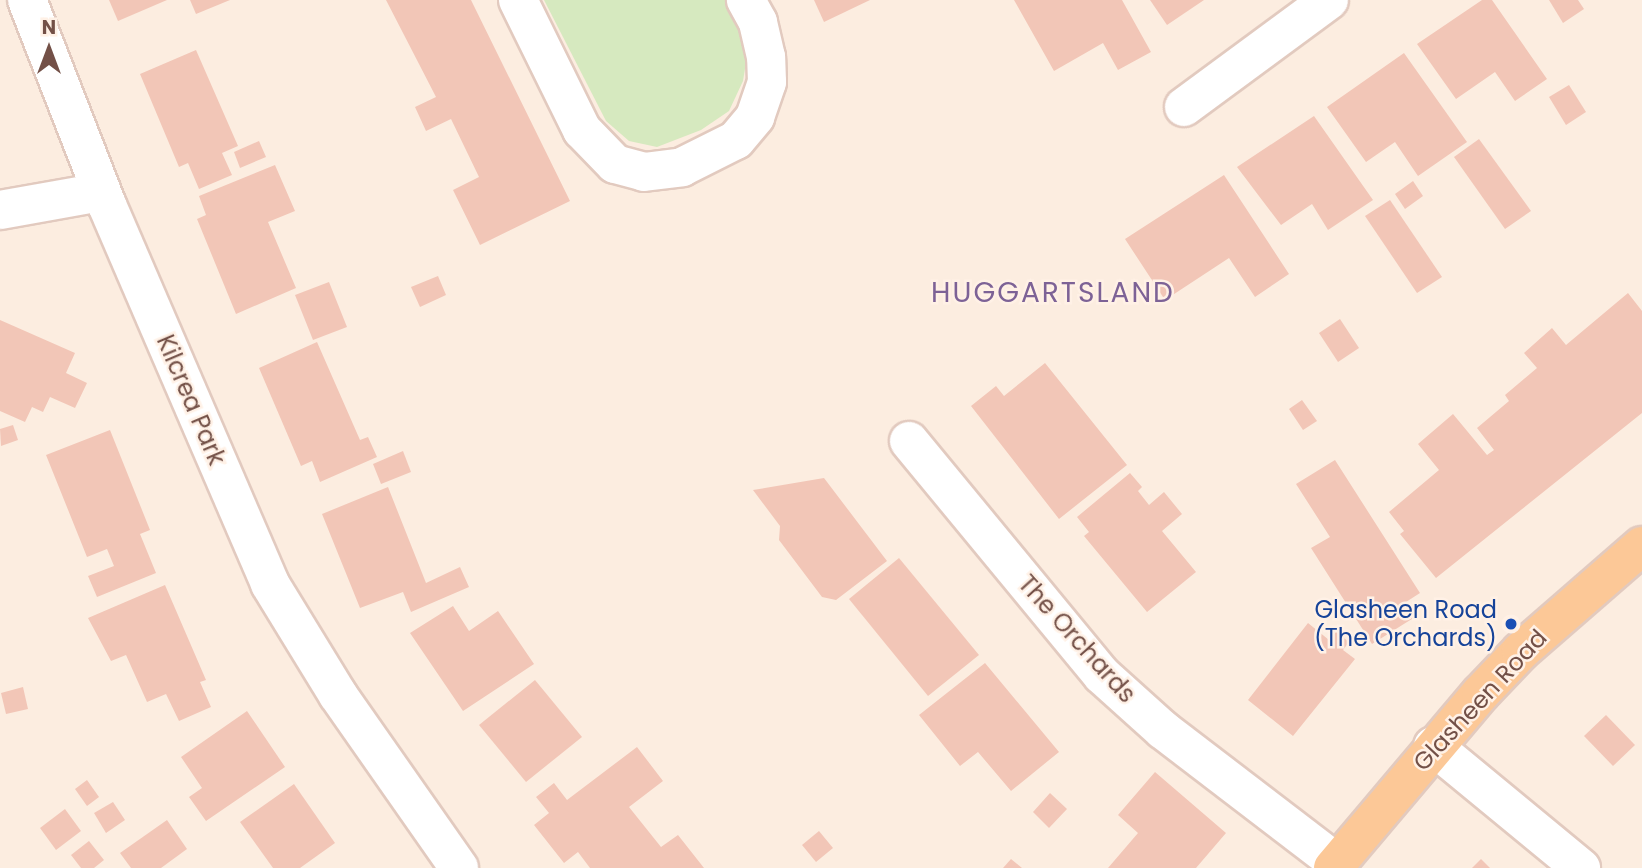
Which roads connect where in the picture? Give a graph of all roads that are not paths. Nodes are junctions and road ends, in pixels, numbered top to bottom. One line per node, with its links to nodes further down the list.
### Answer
1 (27, 0): 6 (street, Kilcrea Park)
2 (518, 0): 3 (street)
3 (746, 0)
4 (1329, 0): 5 (street)
5 (1184, 107)
6 (102, 192): 7 (street); 12 (street, Kilcrea Park)
7 (0, 210)
8 (909, 441): 11 (street, The Orchards)
9 (1642, 545): 10 (main road, Glasheen Road)
10 (1433, 746): 11 (main road, Glasheen Road); 13 (street)
11 (1335, 866)
12 (459, 868)
13 (1581, 868)

